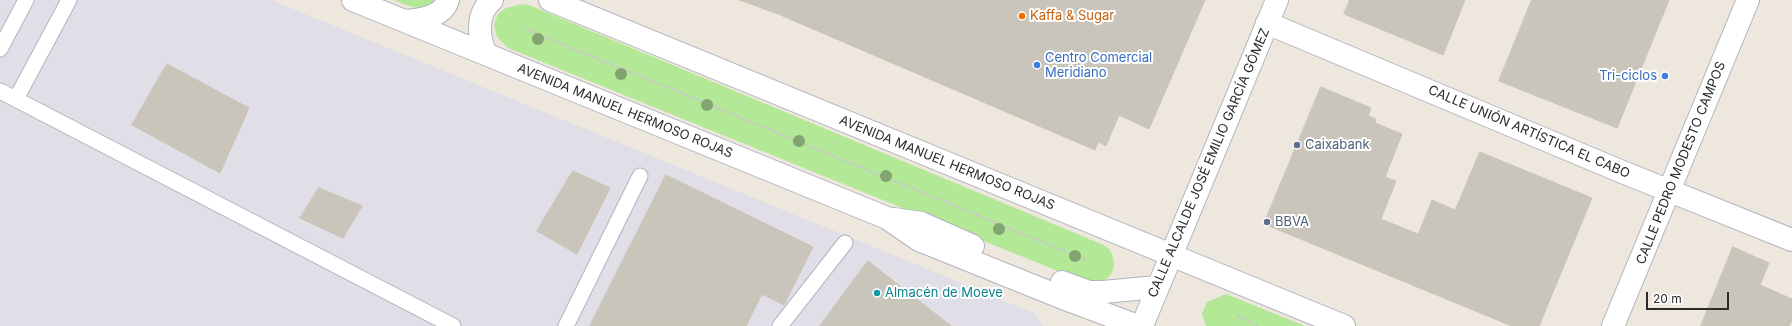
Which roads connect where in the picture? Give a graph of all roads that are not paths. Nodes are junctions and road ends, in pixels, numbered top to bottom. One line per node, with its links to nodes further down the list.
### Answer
1 (26, 0): 11 (lane)
2 (69, 0): 14 (lane)
3 (353, 0): 9 (street, AVENIDA MANUEL HERMOSO ROJAS)
4 (448, 0): 9 (street)
5 (492, 0): 12 (street)
6 (550, 0): 20 (street, AVENIDA MANUEL HERMOSO ROJAS)
7 (1278, 0): 10 (street, CALLE ALCALDE JOSÉ EMILIO GARCÍA GÓMEZ)
8 (1748, 0): 16 (street, CALLE PEDRO MODESTO CAMPOS)
9 (405, 21): 12 (street, AVENIDA MANUEL HERMOSO ROJAS)
10 (1268, 23): 16 (street, CALLE UNIÓN ARTÍSTICA EL CABO); 20 (street, CALLE ALCALDE JOSÉ EMILIO GARCÍA GÓMEZ)
11 (0, 49)
12 (486, 54): 17 (street, AVENIDA MANUEL HERMOSO ROJAS)
13 (0, 91): 14 (lane)
14 (16, 99): 22 (lane)
15 (640, 176): 23 (lane)
16 (1670, 190): 18 (street, CALLE UNIÓN ARTÍSTICA EL CABO); 28 (street, CALLE PEDRO MODESTO CAMPOS)
17 (887, 218): 21 (street); 25 (street, AVENIDA MANUEL HERMOSO ROJAS)
18 (1792, 240)
19 (846, 243): 24 (lane)
20 (1171, 255): 21 (street, CALLE ALCALDE JOSÉ EMILIO GARCÍA GÓMEZ); 27 (street, AVENIDA MANUEL HERMOSO ROJAS)
21 (1157, 288): 26 (street, CALLE ALCALDE JOSÉ EMILIO GARCÍA GÓMEZ)
22 (453, 326)
23 (566, 326)
24 (780, 326)
25 (1138, 326)
26 (1142, 326)
27 (1344, 326)
28 (1613, 326)

